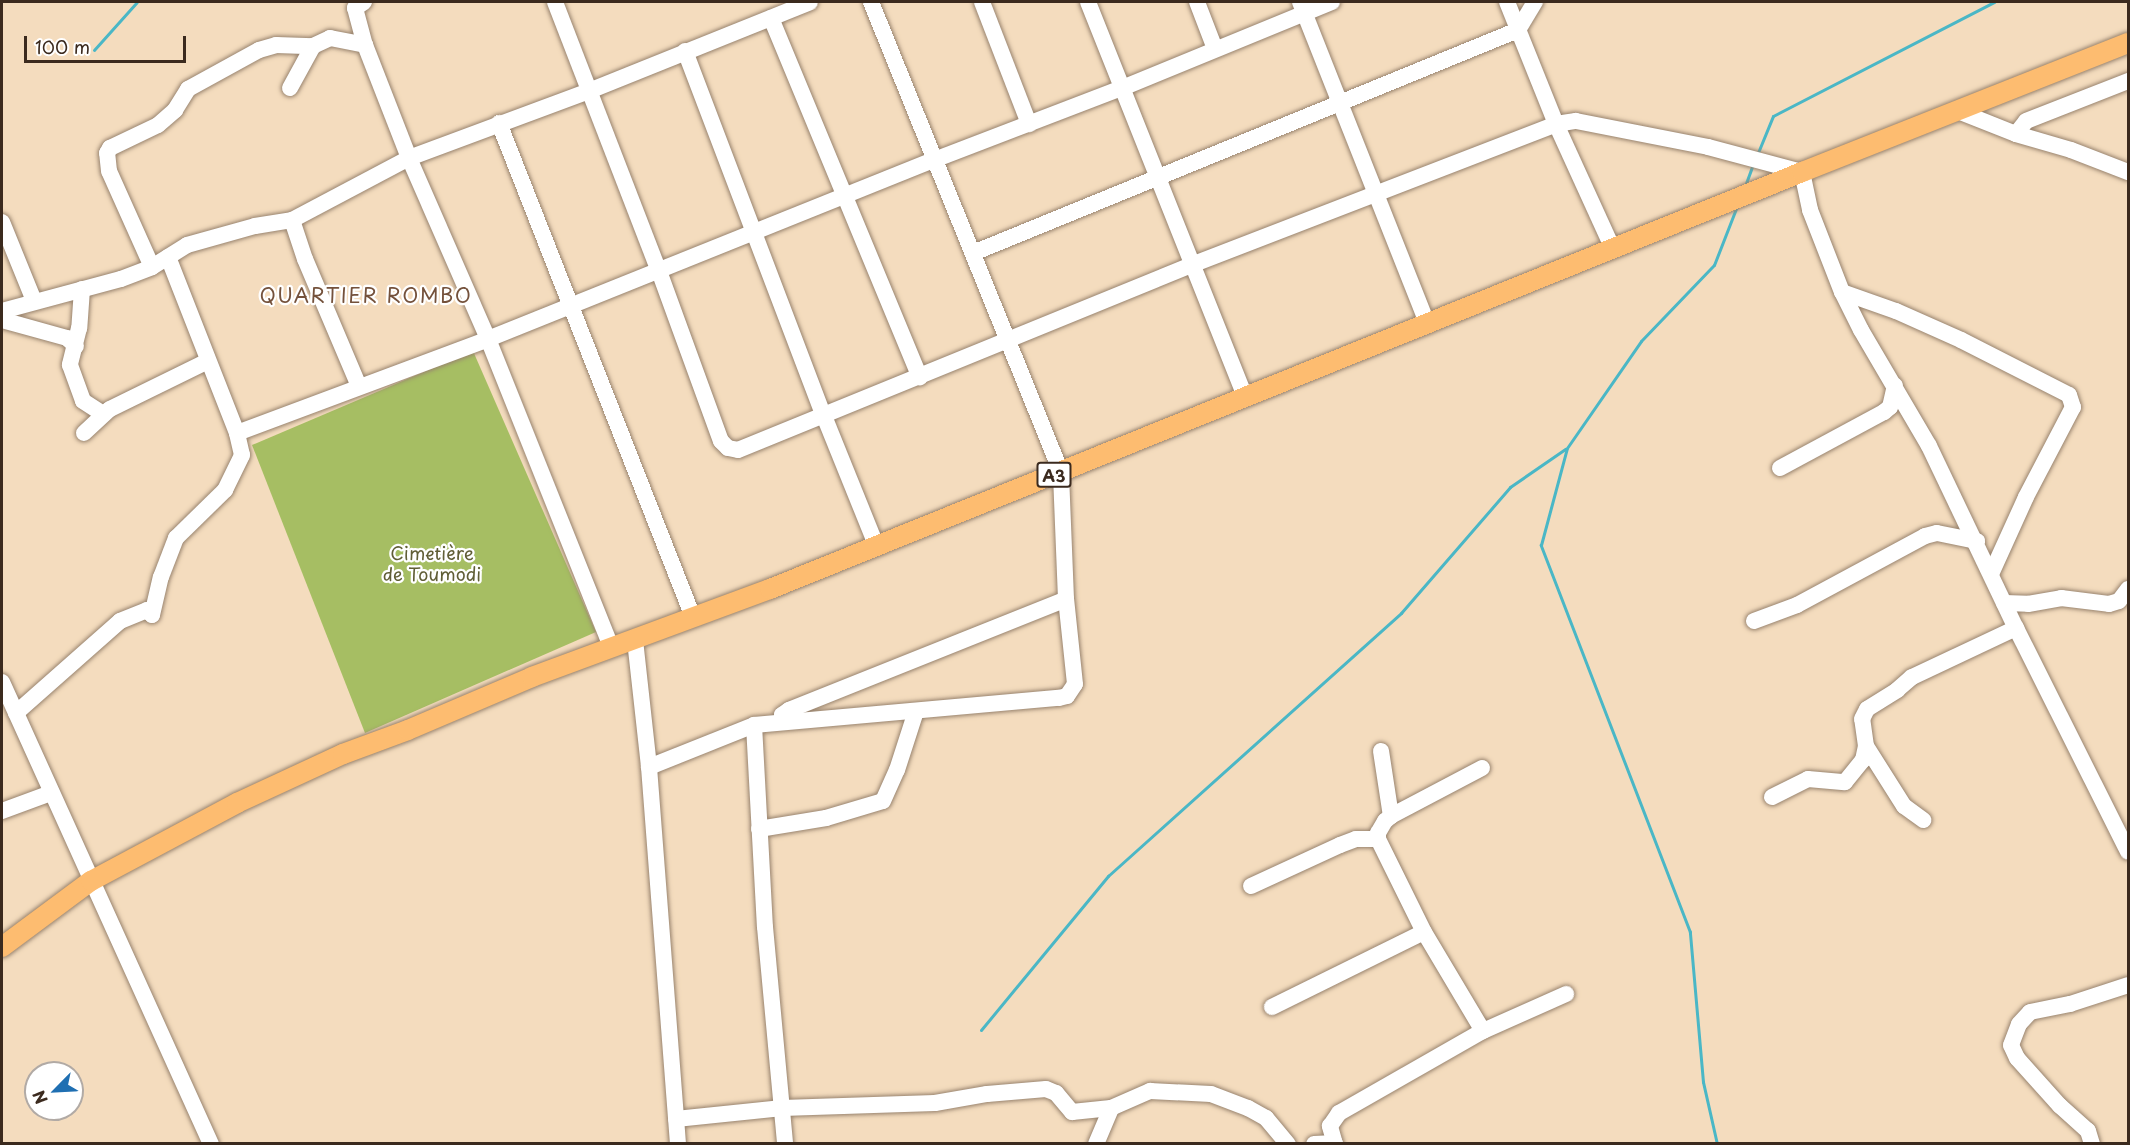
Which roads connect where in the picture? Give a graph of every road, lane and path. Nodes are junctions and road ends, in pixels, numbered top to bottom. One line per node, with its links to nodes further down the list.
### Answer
1 (363, 2): 15 (street)
2 (555, 2): 22 (street)
3 (810, 2): 12 (street)
4 (871, 2): 30 (street)
5 (982, 2): 27 (street)
6 (1088, 2): 21 (street)
7 (1197, 2): 17 (street)
8 (1332, 2): 11 (street)
9 (1507, 2): 13 (street)
10 (1535, 2): 13 (street)
11 (1303, 7): 17 (street); 23 (street)
12 (771, 18): 18 (street); 35 (street)
13 (1518, 30): 23 (street); 26 (street)
14 (2128, 43): 24 (main road, A3)
15 (364, 45): 16 (street); 29 (street)
16 (313, 46): 20 (street); 43 (street)
17 (1215, 49): 21 (street)
18 (685, 51): 22 (street); 38 (street)
19 (2128, 81): 28 (street)
20 (290, 88)
21 (1122, 88): 27 (street); 33 (street)
22 (589, 91): 25 (street); 44 (street)
23 (1340, 103): 33 (street); 34 (street)
24 (1958, 111): 28 (street); 31 (main road, A3)
25 (499, 123): 29 (street); 48 (street)
26 (1556, 123): 31 (street); 34 (street); 39 (street)
27 (1029, 124): 30 (street)
28 (2016, 134): 32 (street)
29 (409, 158): 36 (street); 52 (street)
30 (934, 160): 35 (street); 40 (street)
31 (1802, 172): 39 (main road, A3); 46 (street)
32 (2128, 172)
33 (1159, 178): 40 (street); 42 (street)
34 (1377, 195): 42 (street); 51 (street)
35 (844, 196): 38 (street); 56 (street)
36 (292, 220): 41 (street); 57 (street)
37 (2, 222): 47 (street)
38 (753, 233): 44 (street); 61 (street)
39 (1613, 249): 51 (main road, A3)
40 (973, 253): 53 (street)
41 (168, 257): 43 (street); 55 (street)
42 (1194, 264): 53 (street); 59 (street)
43 (152, 267): 45 (street)
44 (659, 271): 48 (street); 61 (street)
45 (82, 289): 47 (street); 54 (street)
46 (1842, 292): 58 (street); 68 (street)
47 (34, 302): 49 (street)
48 (571, 307): 52 (street); 72 (street)
49 (2, 311)
50 (2, 320): 54 (street)
51 (1428, 325): 59 (main road, A3)
52 (488, 339): 57 (street); 76 (street)
53 (1008, 340): 56 (street); 65 (street)
54 (76, 346): 60 (street)
55 (208, 361): 60 (street); 62 (street)
56 (920, 377): 61 (street)
57 (359, 386): 62 (street)
58 (1895, 386): 64 (street); 66 (street)
59 (1245, 397): 65 (main road, A3)
60 (103, 414): 63 (street)
61 (824, 416): 67 (street)
62 (237, 433): 79 (street)
63 (84, 434)
64 (1780, 468)
65 (1061, 472): 67 (main road, A3); 70 (street)
66 (1977, 542): 68 (street); 73 (street)
67 (877, 547): 72 (main road, A3)
68 (1991, 574): 71 (street)
69 (2128, 589): 71 (street)
70 (1066, 599): 78 (street); 80 (street)
71 (2004, 603): 74 (street)
72 (693, 617): 75 (main road, A3)
73 (1754, 621)
74 (2016, 628): 82 (street); 93 (street)
75 (635, 640): 76 (main road, A3); 84 (street)
76 (611, 647): 94 (main road, A3)
77 (2, 682): 79 (street)
78 (916, 711): 80 (street); 91 (street)
79 (16, 713): 86 (street)
80 (782, 722): 81 (street)
81 (754, 725): 84 (street); 91 (street)
82 (1866, 746): 87 (street); 90 (street)
83 (1381, 752): 89 (street)
84 (649, 767): 104 (street)
85 (1482, 768): 89 (street)
86 (51, 793): 88 (street); 94 (street)
87 (1772, 797)
88 (2, 811)
89 (1391, 816): 92 (street)
90 (1923, 820)
91 (759, 829): 102 (street)
92 (1378, 839): 95 (street); 96 (street)
93 (2128, 848)
94 (91, 881): 97 (main road, A3); 105 (street)
95 (1251, 886)
96 (1424, 933): 100 (street); 101 (street)
97 (2, 947)
98 (2128, 985): 112 (street)
99 (1566, 994): 101 (street)
100 (1272, 1007)
101 (1483, 1031): 111 (street)
102 (782, 1108): 103 (street); 104 (street); 107 (street)
103 (1111, 1108): 108 (street); 109 (street)
104 (676, 1119): 106 (street)
105 (211, 1143)
106 (678, 1143)
107 (785, 1143)
108 (1096, 1143)
109 (1288, 1143)
110 (1314, 1143): 111 (street)
111 (1335, 1143)
112 (2092, 1143)

